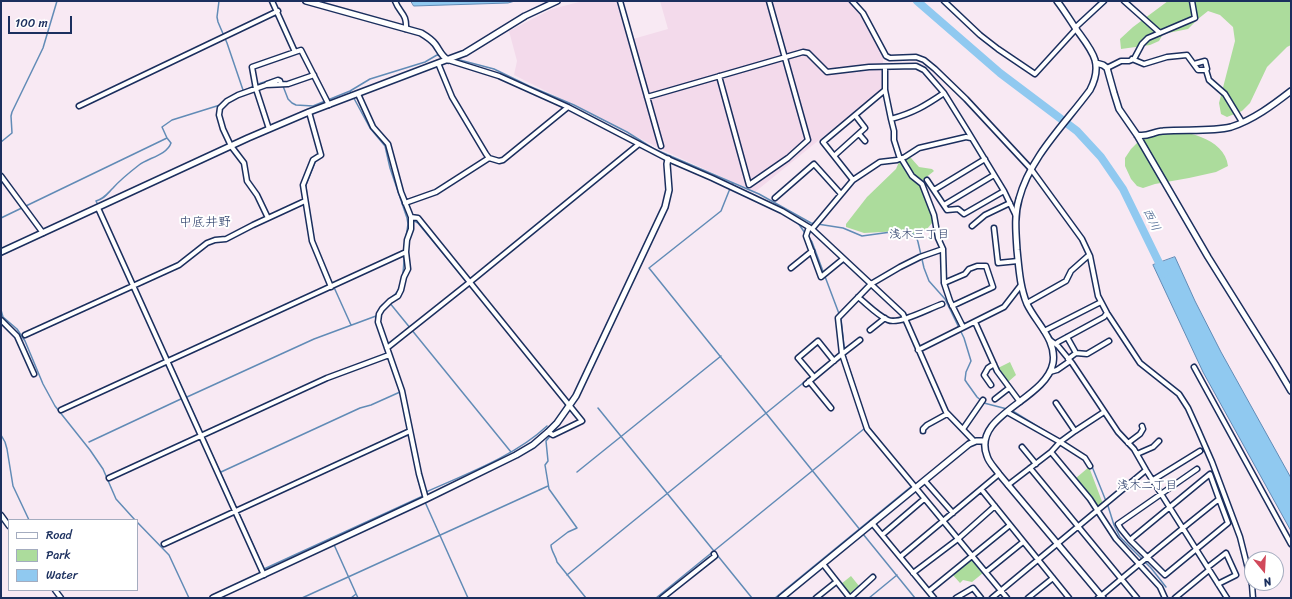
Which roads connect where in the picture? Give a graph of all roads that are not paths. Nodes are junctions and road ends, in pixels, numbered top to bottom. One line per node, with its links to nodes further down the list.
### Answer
1 (272, 1): 13 (street)
2 (306, 1): 14 (street)
3 (395, 1): 14 (street)
4 (557, 1): 20 (street)
5 (620, 1): 34 (street)
6 (769, 1): 18 (street)
7 (852, 1): 55 (street)
8 (944, 1): 15 (street)
9 (1057, 1): 15 (street)
10 (1104, 1): 15 (street)
11 (1124, 1): 16 (street)
12 (1192, 1): 16 (street)
13 (278, 11): 17 (street); 36 (street)
14 (406, 29): 20 (street)
15 (1076, 29): 22 (street)
16 (1160, 33): 19 (street)
17 (295, 52): 27 (street); 29 (street)
18 (785, 57): 24 (street); 28 (street); 28 (street)
19 (1132, 59): 23 (street); 25 (street)
20 (448, 60): 21 (street); 37 (street)
21 (438, 63): 33 (street); 51 (street)
22 (1096, 63): 25 (street); 55 (street)
23 (1194, 64): 26 (street); 26 (street)
24 (885, 66): 30 (street); 32 (street)
25 (1107, 68): 44 (street)
26 (1206, 70): 41 (street)
27 (314, 75): 29 (street); 35 (street)
28 (719, 76): 34 (street)
29 (256, 89): 42 (street); 48 (street)
30 (885, 90): 39 (street); 40 (street)
31 (1291, 91): 41 (street)
32 (944, 93): 40 (street); 45 (street)
33 (358, 94): 35 (street); 65 (street)
34 (647, 97): 49 (street)
35 (329, 105): 38 (street)
36 (79, 106)
37 (568, 107): 47 (street); 51 (street)
38 (309, 112): 42 (street); 64 (street)
39 (855, 115): 43 (street); 50 (street)
40 (891, 119): 52 (street)
41 (1242, 122): 44 (street)
42 (269, 129): 48 (street)
43 (859, 134): 46 (street); 50 (street)
44 (1137, 135): 124 (street)
45 (971, 138): 52 (street); 54 (street)
46 (865, 141)
47 (639, 144): 53 (street); 84 (street)
48 (231, 146): 68 (street); 71 (street)
49 (661, 146)
50 (834, 156): 58 (street)
51 (489, 158): 65 (street)
52 (901, 158): 58 (street); 76 (street)
53 (668, 159): 73 (street); 129 (street)
54 (985, 159): 56 (street); 60 (street)
55 (1031, 169): 69 (street); 80 (street)
56 (994, 175): 61 (street); 67 (street)
57 (1, 176): 75 (street)
58 (853, 180): 62 (street)
59 (926, 180): 60 (street)
60 (934, 190): 67 (street)
61 (1004, 191): 66 (street); 67 (street)
62 (841, 194): 63 (street); 73 (street)
63 (775, 198)
64 (305, 201): 71 (street); 89 (street)
65 (405, 202): 70 (street)
66 (1010, 203): 69 (street); 72 (street)
67 (944, 205)
68 (98, 208): 75 (street); 88 (street)
69 (1016, 216): 82 (street)
70 (411, 217): 79 (street); 84 (street)
71 (268, 218): 88 (street)
72 (972, 226)
73 (810, 228): 77 (street); 81 (street)
74 (994, 228): 82 (street)
75 (43, 233): 78 (street)
76 (943, 249): 85 (street); 86 (street)
77 (812, 251): 81 (street); 83 (street)
78 (1, 252)
79 (406, 252): 89 (street); 109 (street)
80 (1089, 255): 91 (street); 92 (street)
81 (843, 259): 86 (street)
82 (1018, 261): 87 (street)
83 (791, 268)
84 (470, 282): 109 (street); 129 (street)
85 (944, 283): 94 (street); 94 (street)
86 (871, 284): 90 (street); 97 (street)
87 (1021, 285): 92 (street); 99 (street)
88 (133, 286): 103 (street); 115 (street)
89 (331, 286): 115 (street)
90 (858, 297): 96 (street); 112 (street)
91 (1101, 302): 95 (street); 102 (street)
92 (1027, 303): 102 (street)
93 (942, 304): 97 (street)
94 (952, 306): 100 (street)
95 (1107, 313): 104 (street); 222 (street)
96 (885, 318): 97 (street); 101 (street)
97 (906, 318): 110 (street)
98 (1, 320): 120 (street)
99 (975, 322): 100 (street); 117 (street)
100 (963, 327): 110 (street)
101 (870, 330)
102 (1044, 331): 106 (street)
103 (25, 335)
104 (1067, 337): 108 (street); 111 (street)
105 (860, 340): 112 (street)
106 (1049, 340): 108 (street); 119 (street)
107 (1108, 341): 111 (street)
108 (1056, 344): 114 (street)
109 (387, 348): 113 (street)
110 (918, 350): 134 (street)
111 (1076, 353): 114 (street)
112 (842, 354): 116 (street); 161 (street)
113 (389, 355): 137 (street); 141 (street)
114 (1069, 360): 119 (street); 133 (street)
115 (167, 361): 131 (street); 141 (street)
116 (834, 361): 121 (street); 121 (street)
117 (994, 364): 122 (street); 123 (street)
118 (1194, 367): 185 (street)
119 (1050, 372): 127 (street)
120 (34, 374)
121 (814, 377): 130 (street)
122 (991, 385)
123 (1009, 388): 125 (street); 127 (street)
124 (1291, 391)
125 (995, 399)
126 (983, 400): 136 (street)
127 (1020, 402): 132 (street)
128 (1056, 403): 138 (street)
129 (570, 405): 139 (street); 139 (street)
130 (831, 408)
131 (61, 410)
132 (1009, 410): 143 (street); 145 (street)
133 (1104, 412): 138 (street); 146 (street)
134 (947, 414): 136 (street); 140 (street)
135 (1142, 426): 146 (street)
136 (963, 429): 142 (street)
137 (410, 431): 164 (street); 170 (street)
138 (1075, 431): 145 (street)
139 (548, 432): 164 (street)
140 (923, 432)
141 (200, 436): 157 (street); 170 (street)
142 (974, 441): 143 (street); 159 (street)
143 (985, 441): 156 (street)
144 (1159, 441): 150 (street)
145 (1060, 442): 149 (street); 152 (street)
146 (1128, 442): 150 (street)
147 (1022, 447): 151 (street)
148 (1200, 451): 158 (street)
149 (1051, 452): 151 (street); 169 (street)
150 (1137, 454): 155 (street)
151 (1036, 464): 153 (street)
152 (1090, 466)
153 (1030, 468): 160 (street); 177 (street)
154 (1197, 469): 163 (street)
155 (1146, 470): 158 (street); 169 (street)
156 (999, 474): 160 (street); 162 (street)
157 (109, 478)
158 (1153, 480): 163 (street)
159 (925, 481): 161 (street); 171 (street)
160 (1008, 485): 184 (street)
161 (916, 489): 165 (street); 174 (street)
162 (981, 489): 167 (street); 171 (street)
163 (1161, 493): 168 (street); 181 (street)
164 (426, 499): 197 (street)
165 (924, 499): 173 (street); 179 (street)
166 (1219, 499): 168 (street); 178 (street); 186 (street)
167 (995, 506): 176 (street); 180 (street)
168 (1170, 508): 178 (street); 181 (street)
169 (1098, 510): 177 (street); 193 (street)
170 (235, 512): 183 (street); 197 (street)
171 (953, 513): 173 (street)
172 (1, 515): 175 (street)
173 (943, 521): 180 (street); 189 (street)
174 (872, 523): 179 (street); 192 (street)
175 (8, 525)
176 (1010, 525): 182 (street); 188 (street)
177 (1078, 527): 184 (street); 200 (street)
178 (1183, 528): 186 (street); 190 (street)
179 (882, 535): 189 (street)
180 (958, 539): 188 (street); 196 (street)
181 (1130, 540): 190 (street)
182 (1023, 542): 191 (street); 195 (street)
183 (164, 544)
184 (1057, 544): 191 (street); 206 (street)
185 (1291, 544)
186 (1196, 549): 190 (street); 194 (street)
187 (714, 554): 208 (street)
188 (972, 556): 195 (street); 204 (street)
189 (900, 557): 196 (street)
190 (1147, 558): 193 (street)
191 (1038, 560): 199 (street); 203 (street)
192 (823, 564): 201 (street); 209 (street)
193 (1140, 564): 200 (street); 219 (street)
194 (1209, 569): 202 (street); 202 (street); 220 (street)
195 (986, 572): 203 (street)
196 (913, 574): 204 (street)
197 (264, 575): 207 (street)
198 (873, 577): 211 (street)
199 (1053, 578): 205 (street); 217 (street)
200 (1121, 579): 206 (street); 218 (street)
201 (836, 582): 210 (street); 211 (street)
202 (1218, 584): 221 (street)
203 (1001, 590): 215 (street); 216 (street)
204 (929, 591): 212 (street)
205 (1067, 597)
206 (1101, 597)
207 (213, 598)
208 (662, 598)
209 (781, 598)
210 (816, 598)
211 (849, 598)
212 (934, 598)
213 (956, 598): 214 (street)
214 (981, 598)
215 (992, 598)
216 (1007, 598)
217 (1028, 598)
218 (1137, 598)
219 (1164, 598)
220 (1175, 598)
221 (1227, 598)
222 (1253, 598)

